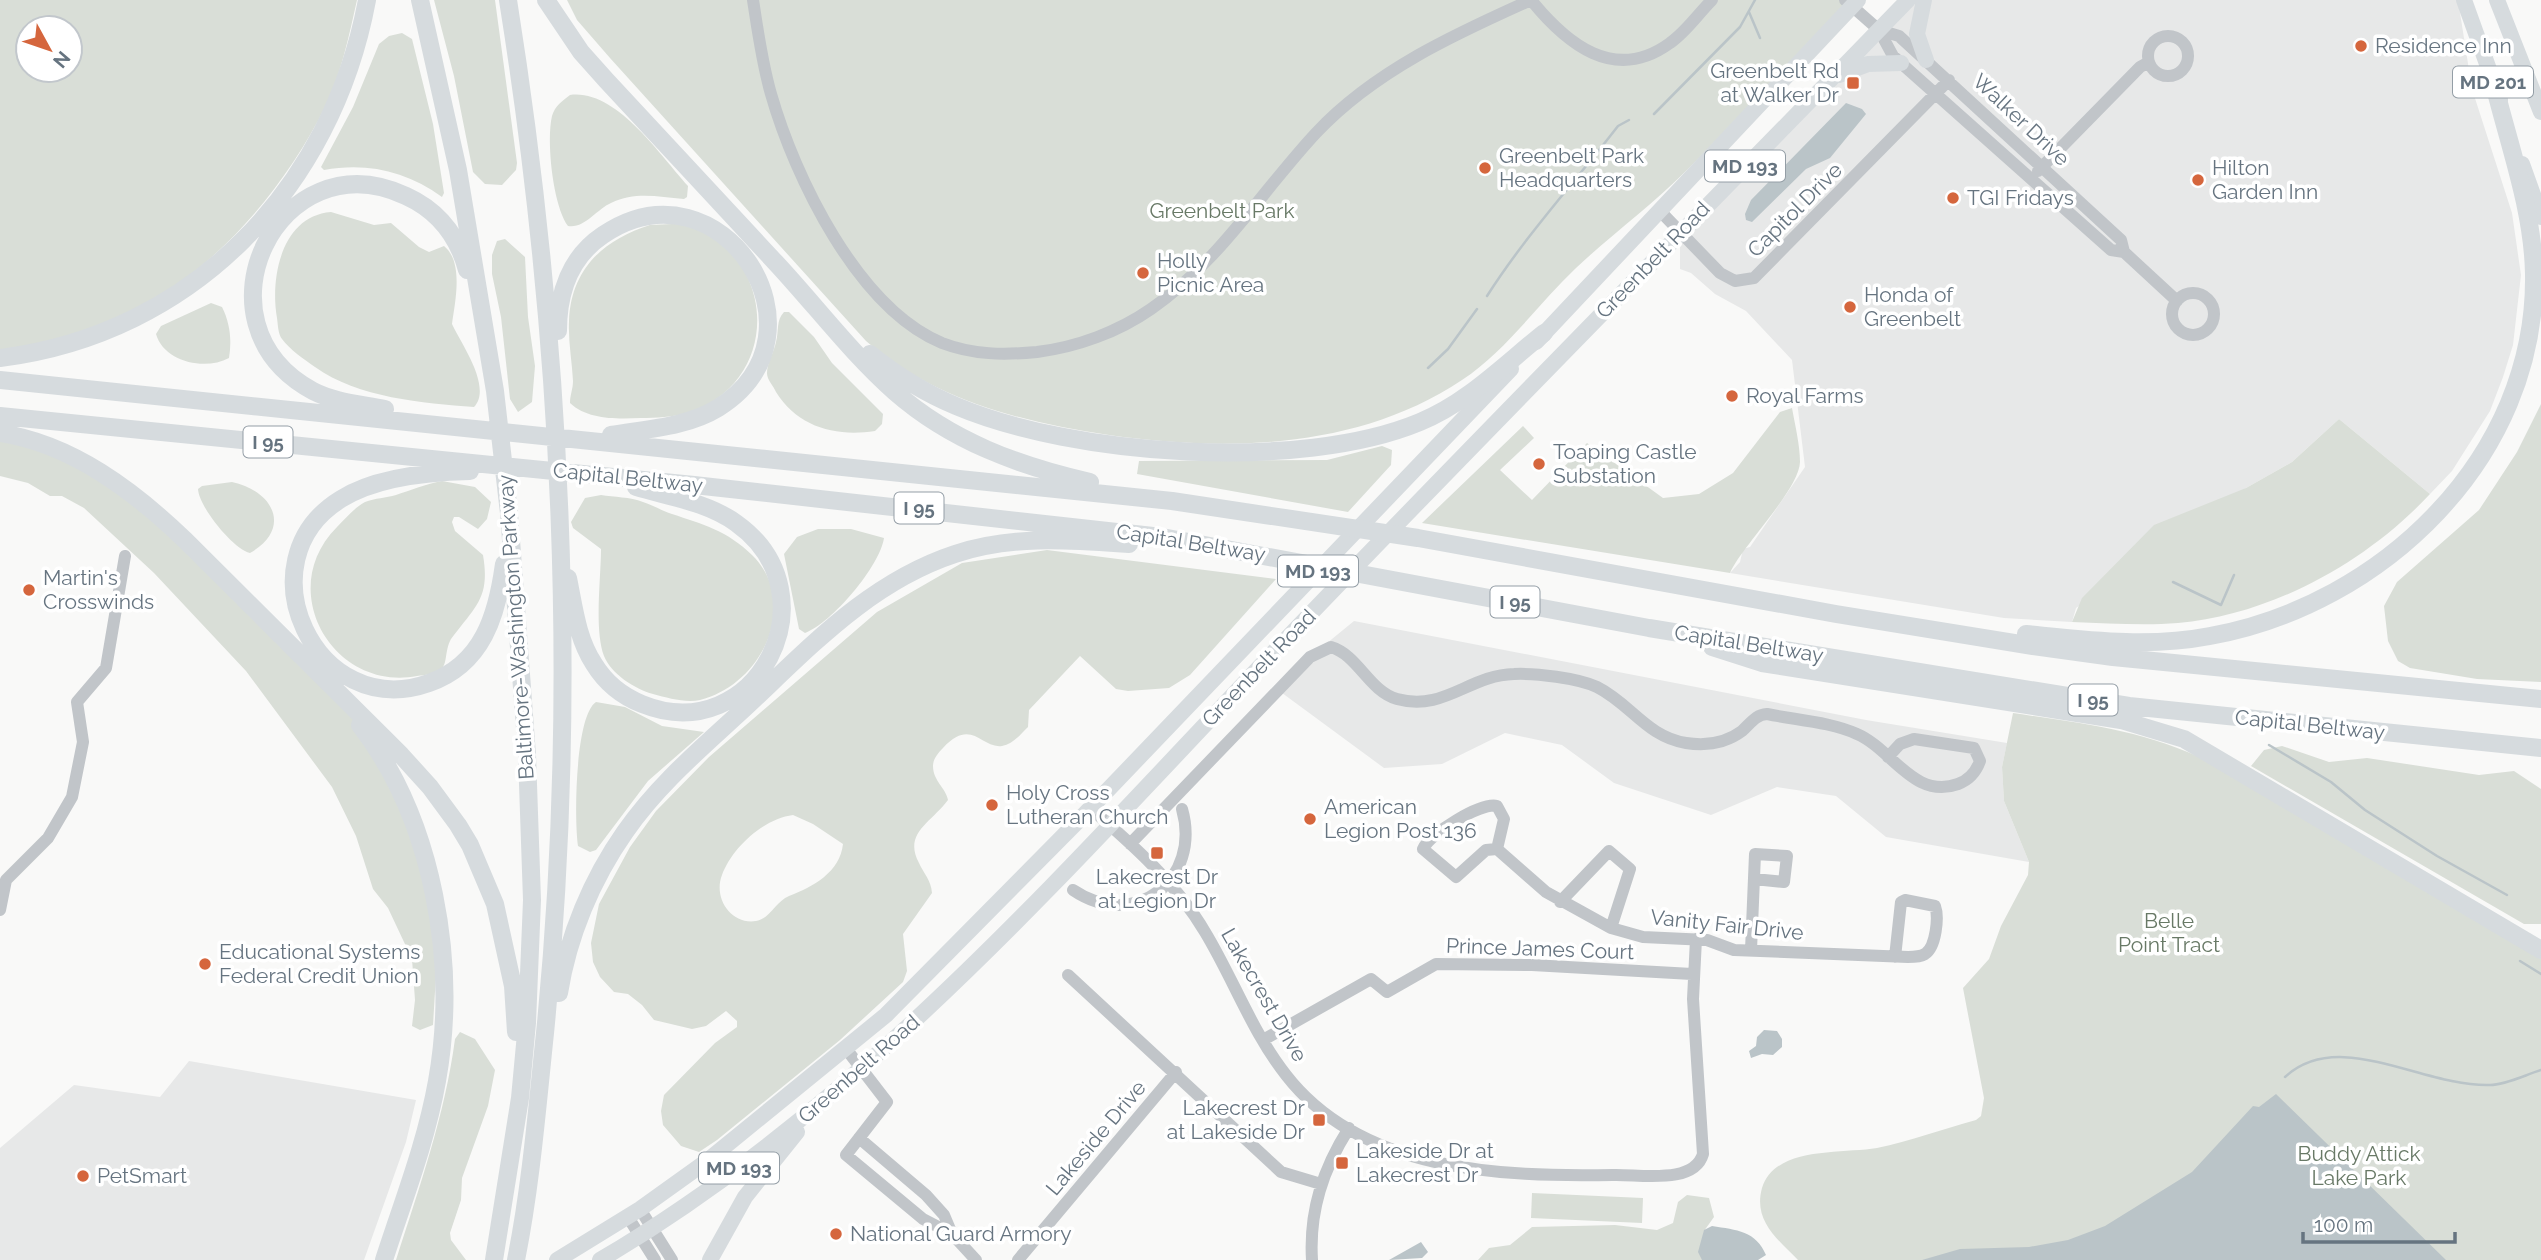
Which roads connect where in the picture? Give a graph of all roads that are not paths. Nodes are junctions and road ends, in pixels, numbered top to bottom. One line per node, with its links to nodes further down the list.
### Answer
1 (367, 0): 32 (highway)
2 (420, 0): 30 (highway, Baltimore-Washington Parkway)
3 (508, 0): 35 (highway, Baltimore-Washington Parkway)
4 (546, 0): 28 (highway)
5 (753, 0): 6 (street)
6 (1531, 0): 7 (street)
7 (1712, 0)
8 (1908, 0): 13 (main road, Greenbelt Road / MD 193)
9 (1924, 0): 14 (main road)
10 (2464, 0): 19 (main road, MD 201)
11 (2497, 0): 21 (main road, MD 201)
12 (1852, 2): 13 (street, Walker Drive); 24 (main road, Greenbelt Road / MD 193)
13 (1879, 30): 14 (street, Walker Drive); 16 (street, Walker Drive); 17 (main road, Greenbelt Road / MD 193)
14 (1926, 60): 18 (street, Walker Drive)
15 (2149, 62): 22 (street)
16 (1901, 63): 17 (main road); 20 (street, Walker Drive)
17 (1833, 77): 26 (main road, Greenbelt Road / MD 193)
18 (1949, 80): 20 (street, Capitol Drive); 22 (street, Walker Drive)
19 (2495, 88): 25 (main road, MD 201); 46 (highway)
20 (1934, 95): 23 (street, Walker Drive); 26 (street, Capitol Drive)
21 (2541, 112)
22 (2043, 166): 23 (street); 27 (street, Walker Drive)
23 (2031, 179): 27 (street, Walker Drive)
24 (1660, 211): 26 (street, Capitol Drive); 31 (main road, Greenbelt Road / MD 193)
25 (2541, 217)
26 (1680, 232): 54 (main road, Greenbelt Road / MD 193)
27 (2124, 252): 29 (street, Walker Drive)
28 (807, 297): 31 (highway); 41 (highway)
29 (2177, 301)
30 (480, 307): 36 (highway); 43 (highway, Baltimore-Washington Parkway)
31 (1544, 332): 52 (main road, Greenbelt Road / MD 193)
32 (0, 358)
33 (0, 380): 36 (highway, Capital Beltway / I 95)
34 (0, 416): 39 (highway, Capital Beltway / I 95)
35 (553, 418): 38 (highway); 42 (highway, Baltimore-Washington Parkway)
36 (470, 427): 38 (highway, Capital Beltway / I 95)
37 (0, 433): 48 (highway)
38 (587, 439): 41 (highway, Capital Beltway / I 95)
39 (537, 469): 40 (highway, Capital Beltway / I 95); 43 (highway)
40 (596, 476): 42 (highway); 44 (highway, Capital Beltway / I 95)
41 (1172, 501): 46 (highway, Capital Beltway / I 95)
42 (558, 526): 78 (highway, Baltimore-Washington Parkway)
43 (508, 537): 75 (highway, Baltimore-Washington Parkway)
44 (1242, 550): 47 (highway, Capital Beltway / I 95); 78 (highway)
45 (125, 556): 57 (street)
46 (1836, 614): 49 (highway, Capital Beltway / I 95)
47 (1649, 628): 50 (highway, Capital Beltway / I 95); 66 (highway)
48 (325, 681): 75 (highway); 83 (highway)
49 (2541, 699)
50 (2541, 748)
51 (1888, 757): 51 (street); 55 (street)
52 (1090, 808): 54 (street, Lakecrest Drive); 71 (main road, Greenbelt Road / MD 193)
53 (1182, 809): 59 (street)
54 (1109, 824): 55 (street, Lakecrest Drive); 72 (main road, Greenbelt Road / MD 193)
55 (1130, 844): 59 (street, Lakecrest Drive)
56 (1497, 849): 56 (street); 61 (street, Vanity Fair Drive)
57 (3, 879): 62 (street)
58 (1754, 880): 58 (street); 65 (street)
59 (1167, 883): 60 (street); 70 (street, Lakecrest Drive)
60 (1073, 890)
61 (1560, 902): 63 (street, Vanity Fair Drive); 63 (street)
62 (0, 910)
63 (1611, 928): 64 (street, Vanity Fair Drive)
64 (1696, 939): 65 (street, Vanity Fair Drive); 68 (street)
65 (1751, 950): 67 (street, Vanity Fair Drive)
66 (2541, 950)
67 (1895, 957): 67 (street, Vanity Fair Drive)
68 (1692, 974): 70 (street, Prince James Court); 76 (street, Lakecrest Drive)
69 (1068, 975): 73 (street, Lakeside Drive)
70 (1264, 1040): 76 (street, Lakecrest Drive)
71 (847, 1050): 72 (street); 80 (main road, Greenbelt Road / MD 193)
72 (862, 1070): 74 (main road, Greenbelt Road / MD 193); 77 (street)
73 (1176, 1073): 79 (street, Lakeside Drive); 92 (street, Lakeside Drive)
74 (823, 1103): 81 (main road, Greenbelt Road / MD 193); 90 (main road)
75 (513, 1126): 84 (highway, Baltimore-Washington Parkway)
76 (1349, 1128): 79 (street)
77 (859, 1138): 82 (street); 82 (street)
78 (536, 1145): 85 (highway, Baltimore-Washington Parkway)
79 (1321, 1184): 93 (street)
80 (634, 1213): 81 (street); 86 (main road, Greenbelt Road / MD 193)
81 (646, 1232): 87 (main road, Greenbelt Road / MD 193); 88 (street); 89 (street)
82 (952, 1234): 91 (street)
83 (384, 1260)
84 (494, 1260)
85 (516, 1260)
86 (557, 1260)
87 (600, 1260)
88 (655, 1260)
89 (672, 1260)
90 (710, 1260)
91 (976, 1260)
92 (1018, 1260)
93 (1312, 1260)

